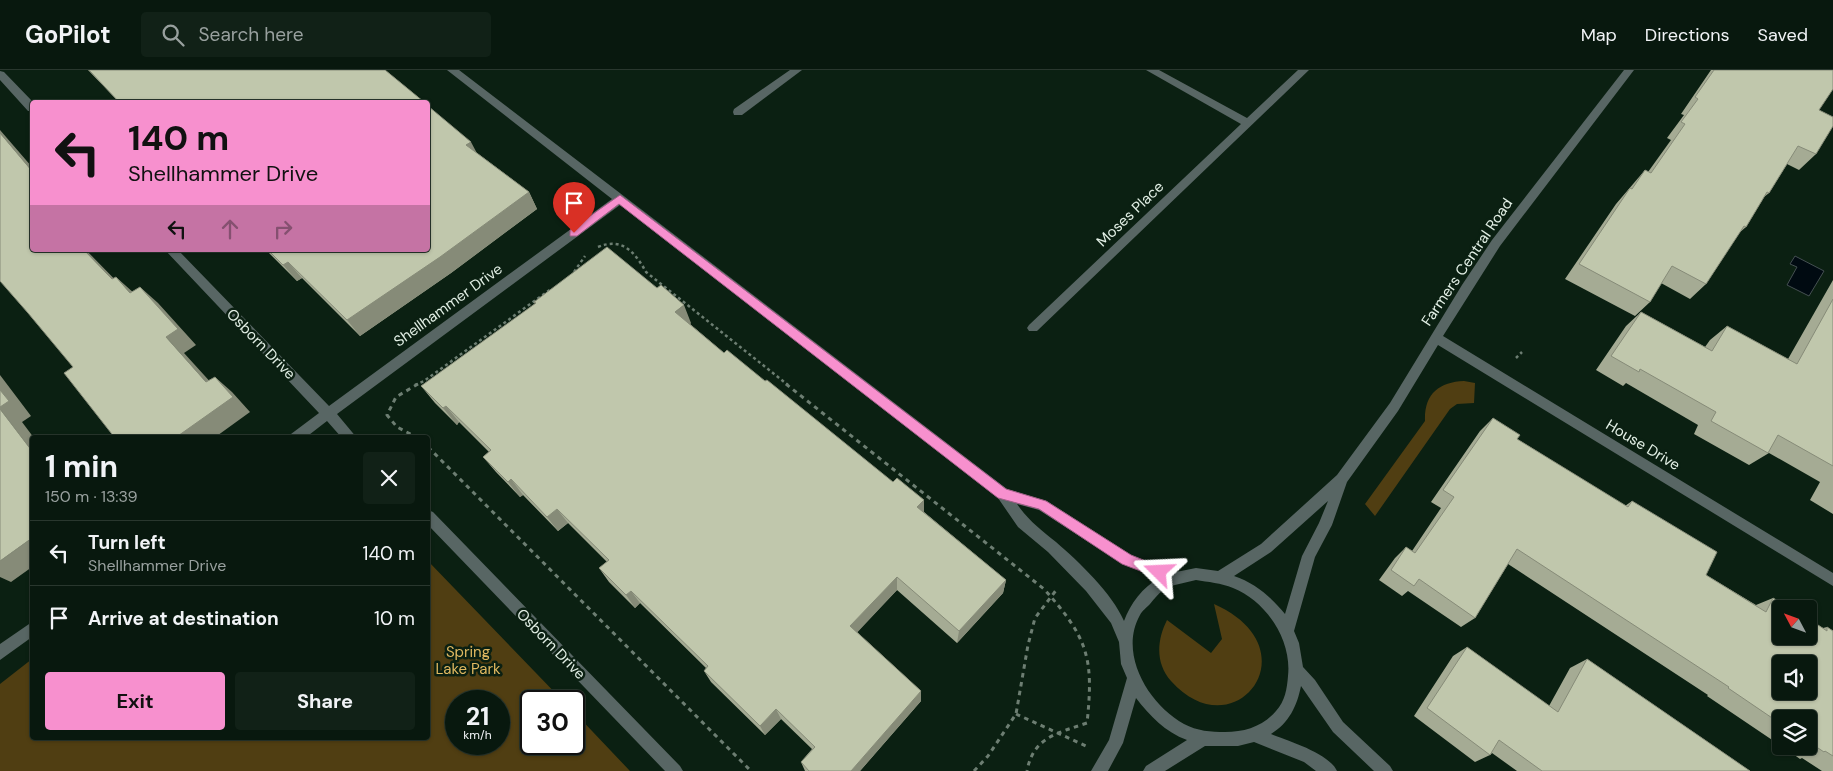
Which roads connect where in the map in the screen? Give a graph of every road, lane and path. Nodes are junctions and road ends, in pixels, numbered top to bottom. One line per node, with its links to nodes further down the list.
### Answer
1 (452, 70): 10 (street)
2 (797, 70): 8 (street)
3 (1151, 70): 9 (street)
4 (1304, 70): 9 (street, Moses Place)
5 (1629, 70): 17 (street, Farmers Central Road)
6 (0, 74): 7 (street)
7 (30, 106)
8 (738, 112)
9 (1247, 123): 16 (street, Moses Place)
10 (620, 199): 18 (street, Shellhammer Drive); 24 (street)
11 (594, 249): 30 (path)
12 (173, 252): 18 (street, Osborn Drive)
13 (589, 253): 14 (path)
14 (568, 277)
15 (552, 288): 21 (path)
16 (1033, 328)
17 (1436, 338): 23 (street, Farmers Central Road); 28 (street, House Drive)
18 (328, 413): 19 (street, Shellhammer Drive); 20 (street, Osborn Drive)
19 (299, 435)
20 (348, 435)
21 (412, 435)
22 (430, 449): 43 (path)
23 (1342, 479): 26 (street, Farmers Central Road); 32 (street, Farmers Central Road)
24 (1003, 494): 27 (street); 33 (street)
25 (430, 518): 42 (street, Osborn Drive)
26 (1220, 577): 27 (street); 32 (street)
27 (1175, 578): 33 (street)
28 (1833, 580)
29 (1061, 585): 30 (path)
30 (1051, 596): 37 (path); 38 (path)
31 (30, 630): 34 (street)
32 (1287, 630): 35 (street)
33 (1126, 641): 36 (street)
34 (0, 653)
35 (1297, 671): 39 (street); 49 (street)
36 (1134, 682): 40 (street); 46 (street)
37 (1016, 714): 38 (path); 44 (path)
38 (1059, 734): 41 (path); 45 (path)
39 (1255, 735): 40 (street); 48 (street)
40 (1202, 739): 47 (street)
41 (1090, 748)
42 (674, 771)
43 (751, 771)
44 (974, 771)
45 (1027, 771)
46 (1099, 771)
47 (1151, 771)
48 (1329, 771)
49 (1385, 771)

